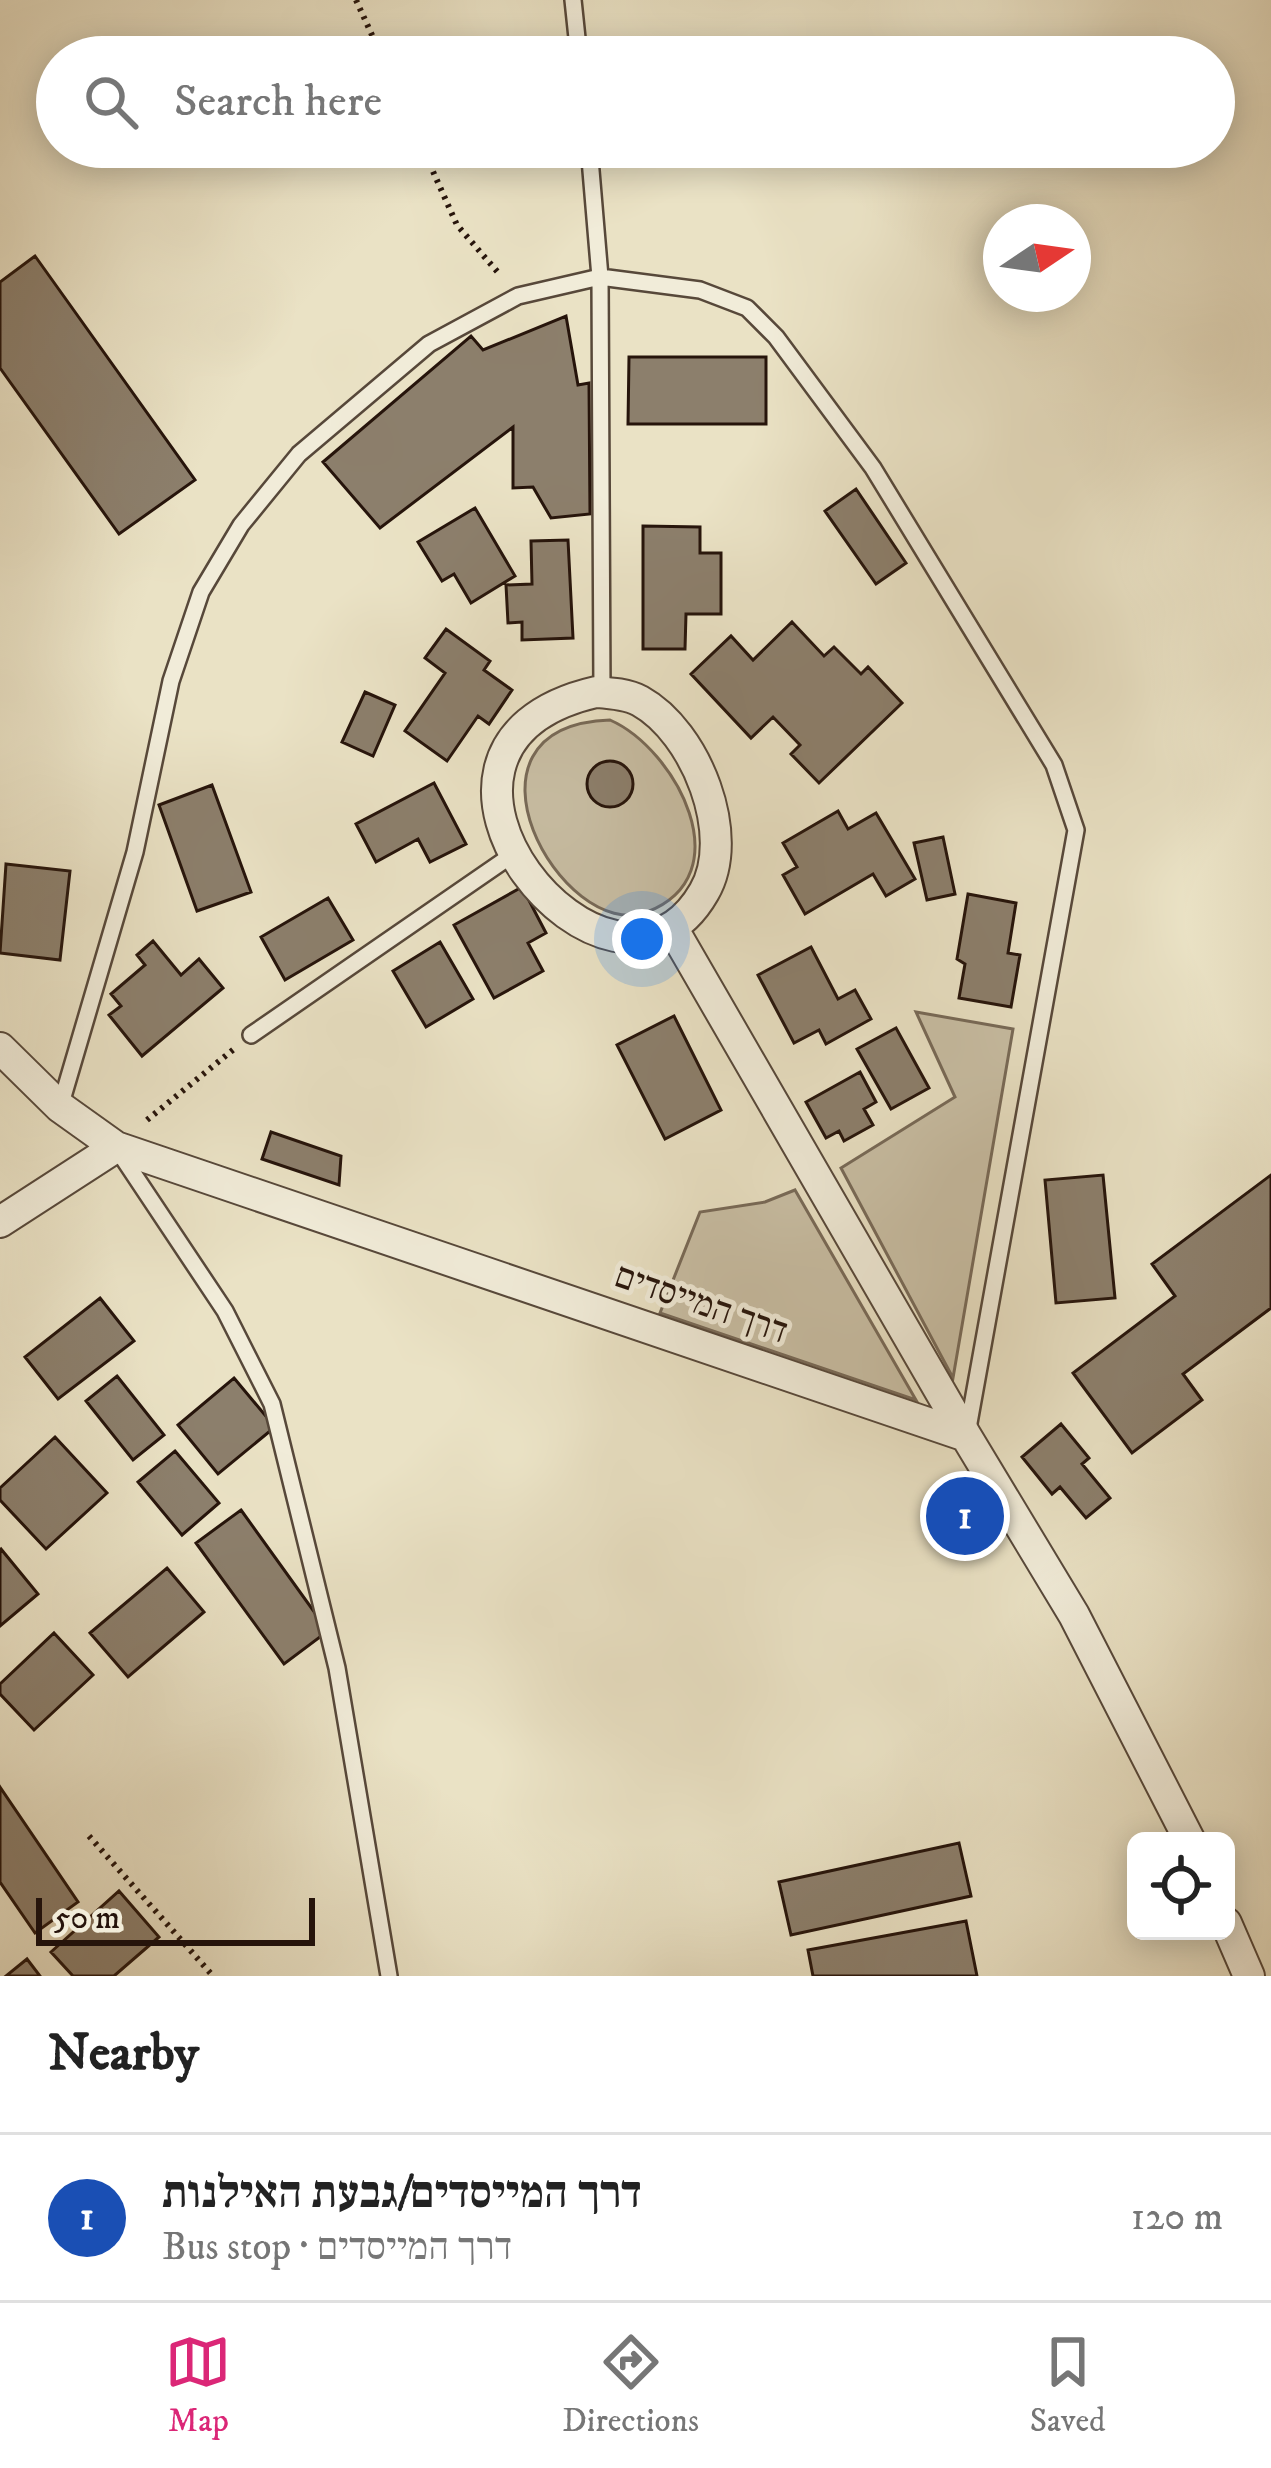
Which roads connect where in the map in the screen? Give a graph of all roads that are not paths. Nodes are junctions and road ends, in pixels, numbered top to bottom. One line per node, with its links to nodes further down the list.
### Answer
1 (573, 0): 2 (lane)
2 (577, 36)
3 (592, 168): 4 (lane)
4 (600, 277): 5 (lane); 10 (lane); 13 (lane)
5 (602, 692): 6 (street); 7 (street)
6 (514, 854): 7 (street); 8 (lane)
7 (674, 931): 13 (street)
8 (251, 1035)
9 (0, 1048): 10 (street, דרך המייסדים)
10 (60, 1107): 11 (street, דרך המייסדים)
11 (116, 1147): 12 (street); 13 (street, דרך המייסדים); 16 (lane)
12 (0, 1222)
13 (966, 1436): 14 (street)
14 (1185, 1832)
15 (1233, 1940): 17 (street)
16 (389, 1976)
17 (1249, 1976)

